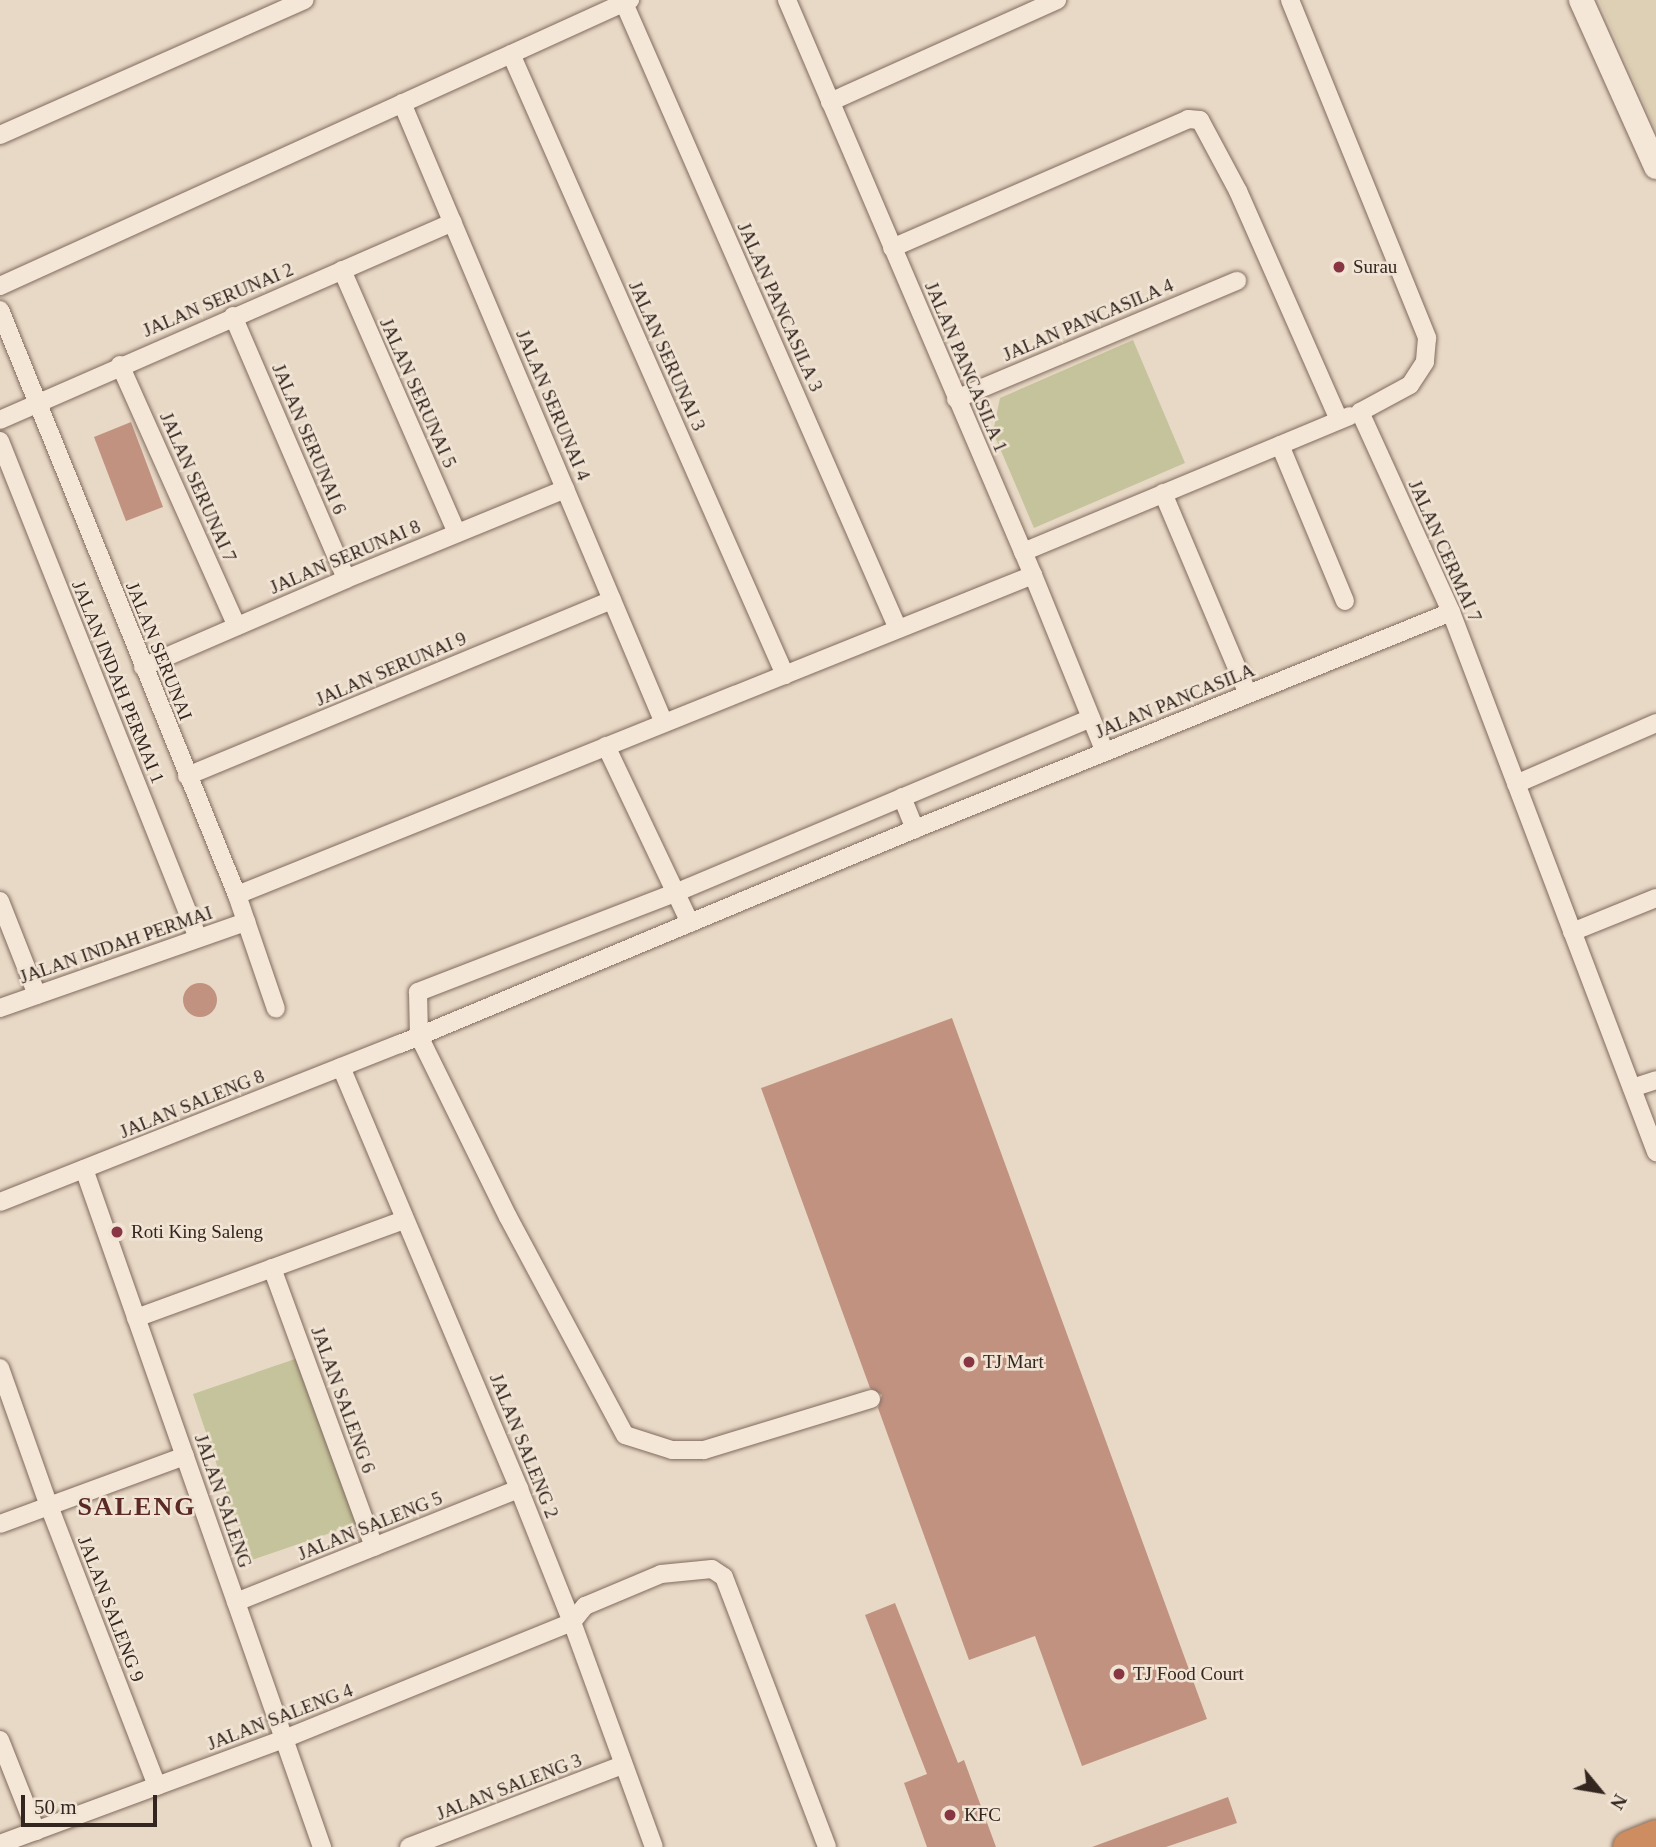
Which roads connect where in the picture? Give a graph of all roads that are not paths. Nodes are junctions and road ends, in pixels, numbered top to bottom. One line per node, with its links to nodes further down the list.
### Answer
1 (304, 0): 10 (street)
2 (787, 0): 8 (street, JALAN PANCASILA 1)
3 (1057, 0): 8 (street)
4 (1290, 0): 22 (street)
5 (1581, 0): 11 (street)
6 (627, 1): 7 (street); 37 (street, JALAN PANCASILA 3)
7 (511, 54): 9 (street); 39 (street, JALAN SERUNAI 3)
8 (830, 102): 13 (street, JALAN PANCASILA 1)
9 (402, 103): 12 (street, JALAN SERUNAI 4); 16 (street)
10 (0, 135)
11 (1656, 167)
12 (453, 222): 14 (street, JALAN SERUNAI 2); 27 (street, JALAN SERUNAI 4)
13 (892, 248): 20 (street, JALAN PANCASILA 1); 24 (street)
14 (342, 270): 18 (street, JALAN SERUNAI 2); 29 (street, JALAN SERUNAI 5)
15 (1237, 281): 20 (street, JALAN PANCASILA 4)
16 (0, 286)
17 (0, 310): 21 (street, JALAN SERUNAI)
18 (233, 316): 19 (street, JALAN SERUNAI 2); 32 (street, JALAN SERUNAI 6)
19 (120, 365): 21 (street, JALAN SERUNAI 2); 36 (street, JALAN SERUNAI 7)
20 (956, 398): 30 (street, JALAN PANCASILA 1)
21 (37, 402): 23 (street, JALAN SERUNAI 2); 38 (street, JALAN SERUNAI)
22 (1360, 412): 24 (street); 35 (street, JALAN CERMAI 7)
23 (0, 420)
24 (1339, 421): 26 (street)
25 (0, 441): 57 (street, JALAN INDAH PERMAI 1)
26 (1280, 445): 28 (street); 34 (street)
27 (565, 489): 29 (street, JALAN SERUNAI 8); 33 (street, JALAN SERUNAI 4)
28 (1163, 494): 30 (street); 40 (street)
29 (457, 533): 32 (street, JALAN SERUNAI 8)
30 (1023, 552): 31 (street, JALAN PANCASILA 1)
31 (1033, 575): 37 (street); 41 (street, JALAN PANCASILA 1)
32 (346, 579): 36 (street, JALAN SERUNAI 8)
33 (612, 600): 42 (street, JALAN SERUNAI 4); 46 (street, JALAN SERUNAI 9)
34 (1345, 601)
35 (1451, 612): 40 (street, JALAN PANCASILA); 47 (street, JALAN CERMAI 7)
36 (237, 626): 38 (street, JALAN SERUNAI 8)
37 (898, 629): 39 (street)
38 (143, 667): 46 (street, JALAN SERUNAI)
39 (785, 674): 42 (street)
40 (1248, 694): 45 (street, JALAN PANCASILA)
41 (1091, 718): 45 (street, JALAN PANCASILA 1); 48 (street)
42 (664, 723): 44 (street)
43 (1656, 723): 47 (street)
44 (606, 746): 50 (street); 51 (street)
45 (1105, 752): 49 (street, JALAN PANCASILA)
46 (187, 776): 51 (street, JALAN SERUNAI)
47 (1516, 784): 56 (street, JALAN CERMAI 7)
48 (902, 797): 49 (street); 50 (street)
49 (915, 829): 55 (street, JALAN PANCASILA)
50 (675, 893): 55 (street); 61 (street)
51 (237, 895): 54 (street, JALAN SERUNAI)
52 (1656, 898): 56 (street)
53 (0, 901): 58 (street)
54 (246, 922): 57 (street, JALAN INDAH PERMAI); 60 (street, JALAN SERUNAI)
55 (690, 923): 61 (street, JALAN SALENG 8)
56 (1572, 932): 64 (street, JALAN CERMAI 7)
57 (198, 938): 58 (street, JALAN INDAH PERMAI)
58 (37, 995): 59 (street, JALAN INDAH PERMAI)
59 (0, 1008)
60 (276, 1009)
61 (419, 1036): 62 (street, JALAN SALENG 8); 72 (street)
62 (341, 1067): 66 (street, JALAN SALENG 8); 68 (street, JALAN SALENG 2)
63 (1656, 1080): 64 (street)
64 (1632, 1088): 65 (street, JALAN CERMAI 7)
65 (1656, 1152)
66 (84, 1169): 67 (street, JALAN SALENG 8); 70 (street, JALAN SALENG)
67 (0, 1202)
68 (404, 1220): 69 (street); 74 (street, JALAN SALENG 2)
69 (272, 1268): 70 (street); 77 (street, JALAN SALENG 6)
70 (136, 1318): 73 (street, JALAN SALENG)
71 (0, 1368): 75 (street, JALAN SALENG 9)
72 (871, 1399)
73 (185, 1456): 75 (street); 78 (street, JALAN SALENG)
74 (519, 1489): 77 (street, JALAN SALENG 5); 79 (street, JALAN SALENG 2)
75 (49, 1506): 76 (street); 83 (street, JALAN SALENG 9)
76 (0, 1524)
77 (374, 1547): 78 (street, JALAN SALENG 5)
78 (236, 1602): 80 (street, JALAN SALENG)
79 (572, 1622): 80 (street, JALAN SALENG 4); 82 (street, JALAN SALENG 2); 90 (street, JALAN SALENG 4)
80 (284, 1739): 83 (street, JALAN SALENG 4); 87 (street, JALAN SALENG)
81 (0, 1740): 84 (street)
82 (624, 1765): 88 (street, JALAN SALENG 3); 89 (street, JALAN SALENG 2)
83 (157, 1786): 84 (street, JALAN SALENG 4)
84 (36, 1831): 86 (street, JALAN SALENG 4)
85 (1656, 1836): 91 (highway)
86 (0, 1844)
87 (322, 1847)
88 (409, 1847)
89 (654, 1847)
90 (827, 1847)
91 (1629, 1847)

